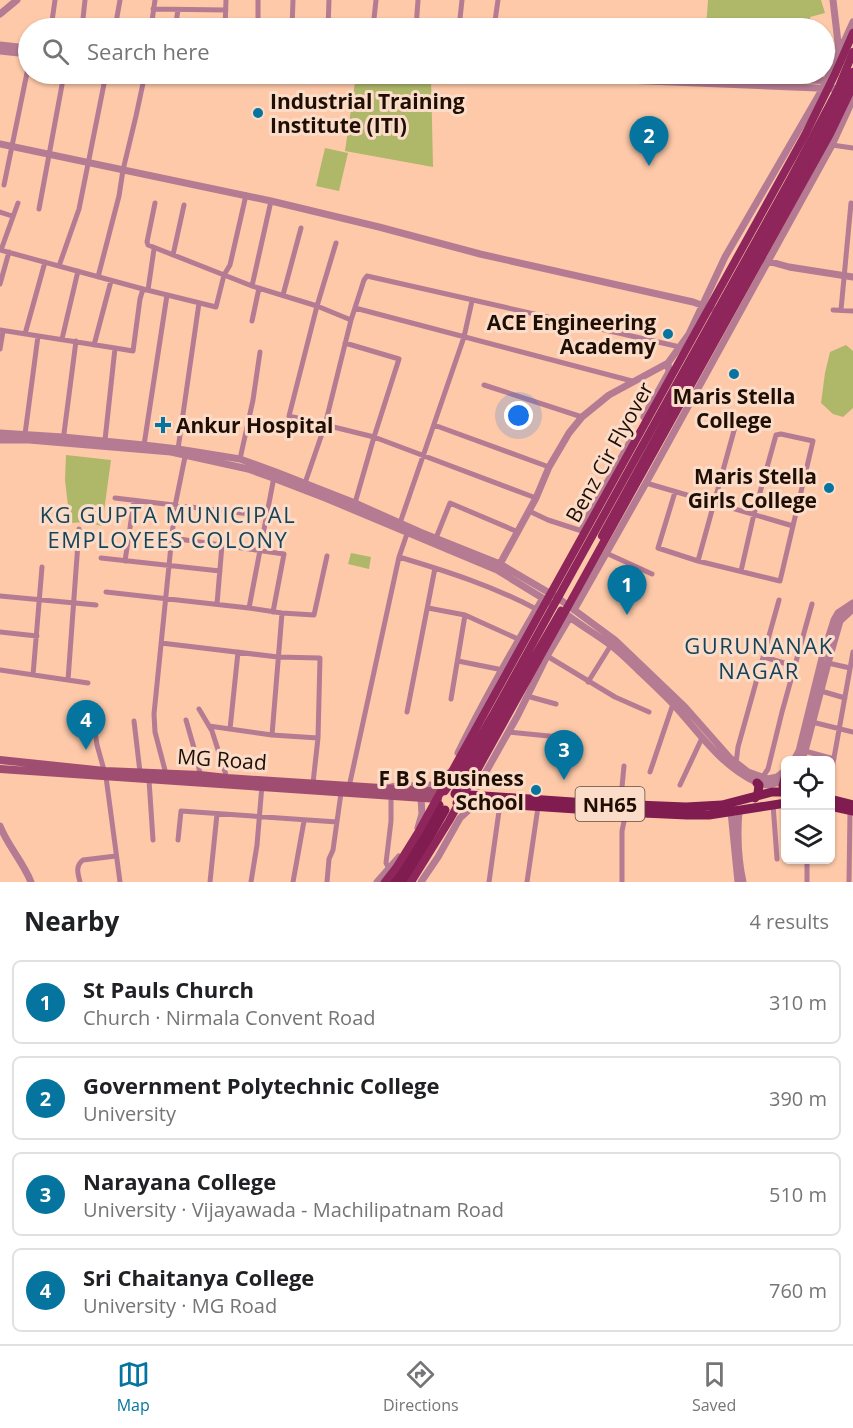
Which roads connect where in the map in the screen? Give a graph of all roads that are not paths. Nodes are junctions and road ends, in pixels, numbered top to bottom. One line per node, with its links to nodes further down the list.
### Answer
1 (55, 0): 19 (street)
2 (85, 0): 20 (street)
3 (120, 0): 21 (street)
4 (155, 0): 15 (street)
5 (226, 0): 17 (street)
6 (258, 0): 25 (street)
7 (292, 0): 26 (street)
8 (329, 0): 27 (street)
9 (376, 0): 28 (street)
10 (418, 0): 29 (street)
11 (462, 0): 30 (street)
12 (498, 0): 31 (street)
13 (833, 0): 37 (street)
14 (11, 2): 18 (street)
15 (153, 9): 16 (street); 22 (street)
16 (178, 10): 17 (street); 23 (street)
17 (225, 10): 24 (street)
18 (0, 14)
19 (52, 18)
20 (83, 18)
21 (117, 18)
22 (152, 18)
23 (177, 18)
24 (225, 18)
25 (258, 18)
26 (292, 18)
27 (328, 18)
28 (374, 18)
29 (417, 18)
30 (460, 18)
31 (495, 18)
32 (853, 22): 37 (street)
33 (853, 33): 42 (main road, Benz Cir Flyover, bridge)
34 (0, 45): 35 (street)
35 (18, 47)
36 (0, 51): 39 (street)
37 (839, 51): 40 (street)
38 (853, 52): 51 (main road)
39 (18, 53)
40 (835, 60)
41 (853, 72): 51 (main road)
42 (835, 73)
43 (25, 84): 55 (street)
44 (62, 84): 57 (street)
45 (104, 84): 58 (street)
46 (142, 84): 59 (street)
47 (792, 84): 50 (street)
48 (813, 84): 50 (street)
49 (830, 84): 301 (main road, Benz Cir Flyover, bridge)
50 (824, 85): 51 (street); 94 (street)
51 (847, 86): 76 (main road); 96 (main road); 304 (main road, Benz Cir Flyover, bridge)
52 (853, 99): 54 (street)
53 (0, 144): 55 (street)
54 (832, 145): 56 (street); 77 (street)
55 (12, 147): 57 (street); 60 (street)
56 (853, 148)
57 (50, 155): 58 (street); 67 (street)
58 (87, 163): 59 (street); 79 (street)
59 (123, 170): 61 (street); 83 (street)
60 (4, 185)
61 (246, 195): 62 (street); 81 (street)
62 (271, 201): 87 (street); 94 (street)
63 (18, 203): 69 (street)
64 (155, 203): 72 (street)
65 (853, 204): 82 (street)
66 (184, 205): 75 (street)
67 (39, 209)
68 (0, 212): 69 (street)
69 (12, 216): 73 (street)
70 (301, 228): 90 (street)
71 (336, 243): 93 (street)
72 (154, 249): 75 (street); 88 (street)
73 (0, 250): 74 (street)
74 (9, 252): 78 (street); 86 (street)
75 (173, 255): 81 (street)
76 (755, 258): 77 (street); 181 (main road)
77 (768, 261): 82 (street); 135 (street)
78 (45, 262): 79 (street); 103 (street)
79 (59, 266): 80 (street)
80 (78, 272): 83 (street); 106 (street)
81 (224, 275): 87 (street); 92 (street)
82 (844, 276): 84 (street); 98 (street)
83 (98, 277): 85 (street)
84 (853, 277)
85 (111, 280): 88 (street); 109 (street)
86 (0, 284)
87 (255, 287): 90 (street); 101 (street)
88 (145, 290): 89 (street); 111 (street)
89 (167, 295): 92 (street); 127 (street)
90 (283, 295): 93 (street)
91 (472, 301): 95 (street); 105 (street); 110 (street)
92 (199, 303): 128 (street)
93 (317, 306): 100 (street); 118 (street)
94 (703, 306): 96 (street); 110 (street)
95 (355, 308): 100 (street); 105 (street)
96 (717, 310): 175 (main road)
97 (833, 310): 98 (street)
98 (841, 310): 99 (street)
99 (853, 311)
100 (351, 320): 108 (street)
101 (252, 321)
102 (1, 331): 103 (street); 112 (street)
103 (25, 334): 104 (street)
104 (38, 336): 106 (street); 122 (street)
105 (464, 337): 115 (street); 119 (street)
106 (62, 339): 107 (street)
107 (76, 341): 109 (street); 125 (street)
108 (345, 343): 118 (street); 123 (street)
109 (94, 345): 111 (street)
110 (680, 346): 114 (street)
111 (115, 348): 126 (street)
112 (0, 349)
113 (260, 352): 131 (street)
114 (668, 363): 115 (street); 150 (street)
115 (632, 381): 117 (street)
116 (484, 386): 117 (street)
117 (582, 417): 132 (street)
118 (325, 425): 123 (street); 134 (street)
119 (434, 425): 130 (street); 132 (street)
120 (735, 426): 141 (street)
121 (0, 433): 122 (street)
122 (25, 434): 125 (street)
123 (374, 437): 130 (street); 140 (street)
124 (0, 440): 125 (street)
125 (63, 440): 126 (street); 129 (street)
126 (105, 440): 127 (street)
127 (144, 445): 128 (street)
128 (177, 448): 129 (street)
129 (186, 452): 131 (street); 133 (street); 142 (street)
130 (424, 456): 138 (street); 146 (street)
131 (240, 459): 133 (street)
132 (549, 467): 138 (street)
133 (275, 475): 134 (street); 145 (street); 149 (street)
134 (305, 483): 140 (street)
135 (646, 483): 136 (street); 156 (street)
136 (675, 492): 141 (street); 161 (street)
137 (115, 498): 139 (street)
138 (536, 498): 143 (street)
139 (134, 501): 142 (street); 160 (street)
140 (355, 503): 146 (street)
141 (715, 504): 144 (street); 161 (street)
142 (175, 506): 145 (street); 152 (street)
143 (529, 511): 150 (street); 151 (street)
144 (754, 514): 147 (street); 147 (street); 167 (street)
145 (266, 516): 155 (street)
146 (400, 523): 149 (street)
147 (793, 526): 167 (street)
148 (79, 530): 176 (street)
149 (408, 530): 153 (street); 158 (street); 170 (street)
150 (582, 531): 170 (street)
151 (518, 532): 153 (street); 162 (street)
152 (172, 538): 154 (street); 163 (street)
153 (436, 538): 162 (street)
154 (222, 545): 155 (street); 166 (street)
155 (259, 550): 182 (street); 186 (street)
156 (606, 554): 168 (street); 188 (street)
157 (327, 556): 187 (street)
158 (399, 557): 165 (street); 260 (street)
159 (101, 558): 160 (street)
160 (126, 561): 163 (street)
161 (698, 561): 167 (street)
162 (500, 564): 170 (street)
163 (169, 566): 166 (street); 172 (street)
164 (42, 567): 173 (street)
165 (435, 567): 183 (street); 184 (street)
166 (220, 571): 178 (street)
167 (741, 571)
168 (652, 574)
169 (106, 592): 172 (street)
170 (545, 595): 175 (street); 184 (street)
171 (0, 596): 173 (street)
172 (165, 598): 178 (street); 193 (street)
173 (40, 599): 176 (street); 191 (street)
174 (779, 600): 199 (street)
175 (556, 601): 181 (street); 241 (main road)
176 (74, 603): 180 (street); 207 (street)
177 (853, 603): 233 (street)
178 (217, 604): 182 (street)
179 (812, 604): 202 (street)
180 (96, 605)
181 (563, 607): 188 (street); 239 (main road)
182 (249, 608): 186 (street)
183 (428, 608): 189 (street); 218 (street)
184 (536, 609): 192 (street)
185 (853, 609): 201 (street)
186 (273, 612): 187 (street)
187 (282, 613): 198 (street)
188 (572, 614): 194 (street); 197 (street); 238 (street)
189 (465, 615): 192 (street); 200 (street)
190 (0, 632): 191 (street)
191 (37, 636): 206 (street)
192 (518, 639): 205 (street)
193 (161, 643): 195 (street); 247 (street)
194 (611, 645): 208 (street); 215 (street)
195 (238, 652): 198 (street); 224 (street)
196 (853, 652): 203 (street)
197 (547, 656): 208 (street); 211 (street)
198 (278, 657): 228 (street); 230 (street)
199 (764, 657): 202 (street); 238 (street)
200 (458, 661): 205 (street); 213 (street)
201 (828, 663): 203 (street); 210 (street)
202 (794, 666): 254 (street)
203 (850, 668): 212 (street)
204 (0, 670): 206 (street)
205 (503, 670): 244 (street)
206 (33, 675): 207 (street)
207 (68, 680): 209 (street)
208 (588, 682): 219 (street)
209 (88, 683)
210 (821, 691): 212 (street); 222 (street)
211 (527, 696): 214 (street); 226 (street)
212 (845, 698): 225 (street)
213 (451, 699)
214 (556, 704)
215 (673, 704): 231 (street); 245 (street)
216 (199, 709): 223 (street)
217 (92, 710): 246 (street)
218 (407, 712)
219 (649, 712)
220 (186, 720): 249 (street)
221 (134, 721): 243 (street)
222 (812, 722): 225 (street); 232 (street)
223 (209, 726): 224 (street); 250 (street)
224 (230, 729): 228 (street)
225 (840, 729): 227 (street); 236 (street)
226 (508, 732): 229 (street); 259 (street)
227 (853, 732)
228 (272, 735): 230 (street)
229 (559, 737)
230 (318, 738): 256 (street)
231 (702, 738): 254 (street); 258 (street)
232 (806, 751): 234 (street); 235 (street)
233 (796, 756)
234 (803, 756)
235 (824, 756)
236 (835, 756)
237 (0, 760): 246 (main road, MG Road)
238 (736, 763): 254 (street)
239 (472, 765): 259 (street); 266 (main road)
240 (624, 766): 264 (street)
241 (462, 767): 244 (street); 266 (main road)
242 (0, 769): 246 (main road, MG Road)
243 (140, 772): 246 (main road, MG Road); 247 (main road, MG Road)
244 (450, 772): 261 (street)
245 (650, 772)
246 (106, 774): 252 (main road, MG Road); 289 (street)
247 (166, 774): 249 (main road, MG Road)
248 (781, 774): 255 (street)
249 (200, 775): 253 (main road, MG Road)
250 (227, 778): 253 (main road, MG Road); 257 (main road, MG Road)
251 (781, 779): 255 (street)
252 (149, 780): 253 (main road, MG Road); 286 (street)
253 (211, 780): 257 (main road, MG Road)
254 (760, 780): 255 (street); 267 (highway)
255 (772, 782)
256 (313, 783): 257 (main road, MG Road); 260 (main road, MG Road)
257 (262, 784): 263 (main road, MG Road); 280 (street)
258 (680, 785)
259 (478, 786): 268 (street)
260 (349, 787): 261 (main road, MG Road)
261 (388, 792): 263 (main road, MG Road); 265 (main road, MG Road); 266 (main road, MG Road); 292 (street)
262 (781, 792): 267 (highway, NH65)
263 (341, 793): 282 (street)
264 (621, 796)
265 (421, 798): 266 (main road, MG Road); 292 (street)
266 (447, 798): 268 (highway, NH65); 288 (highway); 302 (highway)
267 (755, 798): 276 (highway, NH65)
268 (485, 799): 271 (highway, NH65); 276 (highway, NH65); 285 (street)
269 (835, 800): 274 (highway)
270 (781, 803): 272 (highway, NH65)
271 (500, 804): 275 (highway, NH65); 306 (street)
272 (773, 804): 277 (highway, NH65); 290 (street)
273 (835, 806): 274 (highway)
274 (852, 806): 312 (street)
275 (538, 807): 278 (highway, NH65); 307 (street)
276 (661, 810): 277 (highway, NH65); 278 (highway, NH65)
277 (735, 811): 309 (street); 310 (street)
278 (626, 812): 308 (street)
279 (218, 814): 280 (street); 287 (street); 296 (street)
280 (260, 816): 281 (street); 297 (street)
281 (304, 821): 282 (street); 298 (street)
282 (337, 822): 299 (street)
283 (0, 826): 284 (street)
284 (2, 836): 293 (street)
285 (448, 839): 288 (street); 305 (street)
286 (153, 840)
287 (178, 840)
288 (427, 843): 303 (highway)
289 (116, 856): 294 (street); 295 (street)
290 (777, 859)
291 (807, 864): 311 (street)
292 (389, 869): 300 (street)
293 (31, 882)
294 (80, 882)
295 (120, 882)
296 (210, 882)
297 (251, 882)
298 (293, 882)
299 (327, 882)
300 (377, 882)
301 (385, 882)
302 (394, 882)
303 (402, 882)
304 (411, 882)
305 (421, 882)
306 (489, 882)
307 (527, 882)
308 (622, 882)
309 (738, 882)
310 (743, 882)
311 (807, 882)
312 (849, 882)

